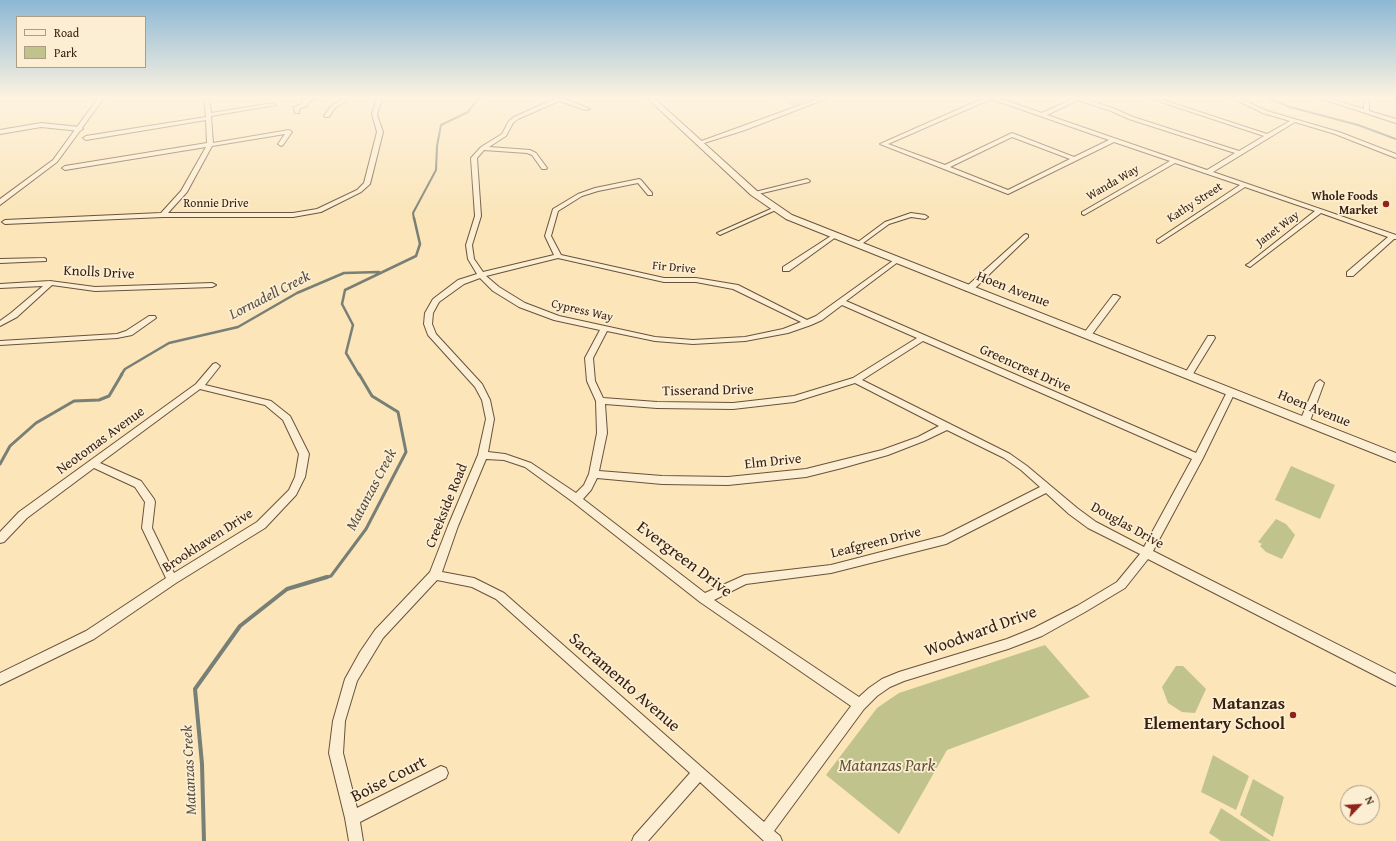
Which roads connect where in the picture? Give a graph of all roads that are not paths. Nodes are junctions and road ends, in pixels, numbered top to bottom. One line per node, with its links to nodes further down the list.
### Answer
1 (74, 137): 35 (street)
2 (90, 137): 17 (street)
3 (210, 137): 20 (street)
4 (254, 137): 20 (street)
5 (285, 137): 21 (street)
6 (379, 137): 39 (street, Ronnie Drive)
7 (500, 137): 22 (street)
8 (694, 137): 19 (street, Hoen Avenue)
9 (718, 137): 19 (street)
10 (899, 137): 27 (street)
11 (1007, 137): 27 (street)
12 (1018, 137): 25 (street)
13 (1105, 137): 18 (street)
14 (1189, 137): 23 (street)
15 (1266, 137): 23 (street)
16 (1348, 137): 24 (street)
17 (86, 138)
18 (1113, 140): 25 (street); 26 (street)
19 (700, 143): 33 (street, Hoen Avenue)
20 (210, 144): 28 (street); 39 (street)
21 (281, 144)
22 (483, 148): 29 (street); 55 (street, Cypress Way)
23 (1239, 154): 30 (street)
24 (1396, 156)
25 (1074, 159): 27 (street)
26 (1174, 161): 30 (street); 38 (street, Wanda Way)
27 (945, 166)
28 (65, 168)
29 (544, 168)
30 (1208, 172): 32 (street)
31 (807, 181): 33 (street)
32 (1244, 185): 37 (street); 46 (street, Kathy Street)
33 (754, 193): 36 (street, Hoen Avenue)
34 (650, 194): 48 (street)
35 (0, 203)
36 (775, 209): 42 (street); 43 (street, Hoen Avenue)
37 (1320, 211): 45 (street); 52 (street, Janet Way)
38 (1084, 213)
39 (163, 215): 41 (street, Ronnie Drive)
40 (925, 217): 47 (street)
41 (5, 222)
42 (720, 233)
43 (834, 236): 47 (street, Hoen Avenue); 53 (street)
44 (1026, 236): 59 (street)
45 (1394, 236): 54 (street)
46 (1159, 241)
47 (857, 245): 51 (street, Hoen Avenue)
48 (558, 256): 55 (street, Creekside Road); 63 (street, Fir Drive)
49 (44, 260): 50 (street)
50 (0, 261)
51 (896, 261): 59 (street, Hoen Avenue); 61 (street, Cypress Way)
52 (1250, 265)
53 (786, 269)
54 (1350, 274)
55 (481, 275): 65 (street, Cypress Way); 79 (street, Creekside Road)
56 (50, 283): 57 (street, Knolls Drive); 58 (street); 64 (street, Knolls Drive)
57 (212, 285)
58 (0, 286)
59 (969, 289): 66 (street, Hoen Avenue)
60 (1116, 297): 66 (street)
61 (842, 302): 63 (street, Cypress Way); 67 (street, Greencrest Drive)
62 (152, 318): 69 (street)
63 (808, 323): 65 (street, Cypress Way)
64 (0, 324)
65 (605, 328): 76 (street)
66 (1087, 335): 71 (street, Hoen Avenue)
67 (922, 338): 72 (street, Tisserand Drive); 80 (street, Greencrest Drive)
68 (1210, 338): 71 (street)
69 (0, 343)
70 (216, 366): 74 (street, Neotomas Avenue)
71 (1188, 375): 75 (street, Hoen Avenue)
72 (856, 380): 76 (street, Tisserand Drive); 78 (street, Douglas Drive)
73 (1320, 383): 77 (street)
74 (199, 386): 82 (street, Neotomas Avenue); 89 (street, Brookhaven Drive)
75 (1231, 392): 77 (street, Hoen Avenue); 80 (street, Woodward Drive)
76 (600, 401): 83 (street)
77 (1305, 421): 81 (street, Hoen Avenue)
78 (946, 426): 83 (street, Elm Drive); 84 (street, Douglas Drive)
79 (483, 455): 85 (street, Evergreen Drive); 88 (street, Creekside Road)
80 (1198, 458): 87 (street, Woodward Drive)
81 (1396, 458)
82 (93, 464): 86 (street, Neotomas Avenue); 89 (street)
83 (594, 474): 85 (street)
84 (1046, 488): 87 (street, Douglas Drive); 90 (street, Leafgreen Drive)
85 (577, 499): 90 (street, Evergreen Drive)
86 (0, 539)
87 (1146, 554): 92 (street, Douglas Drive); 93 (street, Woodward Drive)
88 (435, 575): 94 (street, Sacramento Avenue); 96 (street, Creekside Road)
89 (172, 580): 91 (street, Brookhaven Drive)
90 (704, 599): 93 (street, Evergreen Drive)
91 (0, 679)
92 (1396, 680)
93 (860, 705): 97 (street, Woodward Drive)
94 (699, 772): 97 (street, Sacramento Avenue); 99 (street)
95 (441, 773): 96 (street, Boise Court)
96 (352, 818): 98 (street, Creekside Road)
97 (765, 832): 100 (street, Sacramento Avenue)
98 (356, 841)
99 (639, 841)
100 (775, 841)

